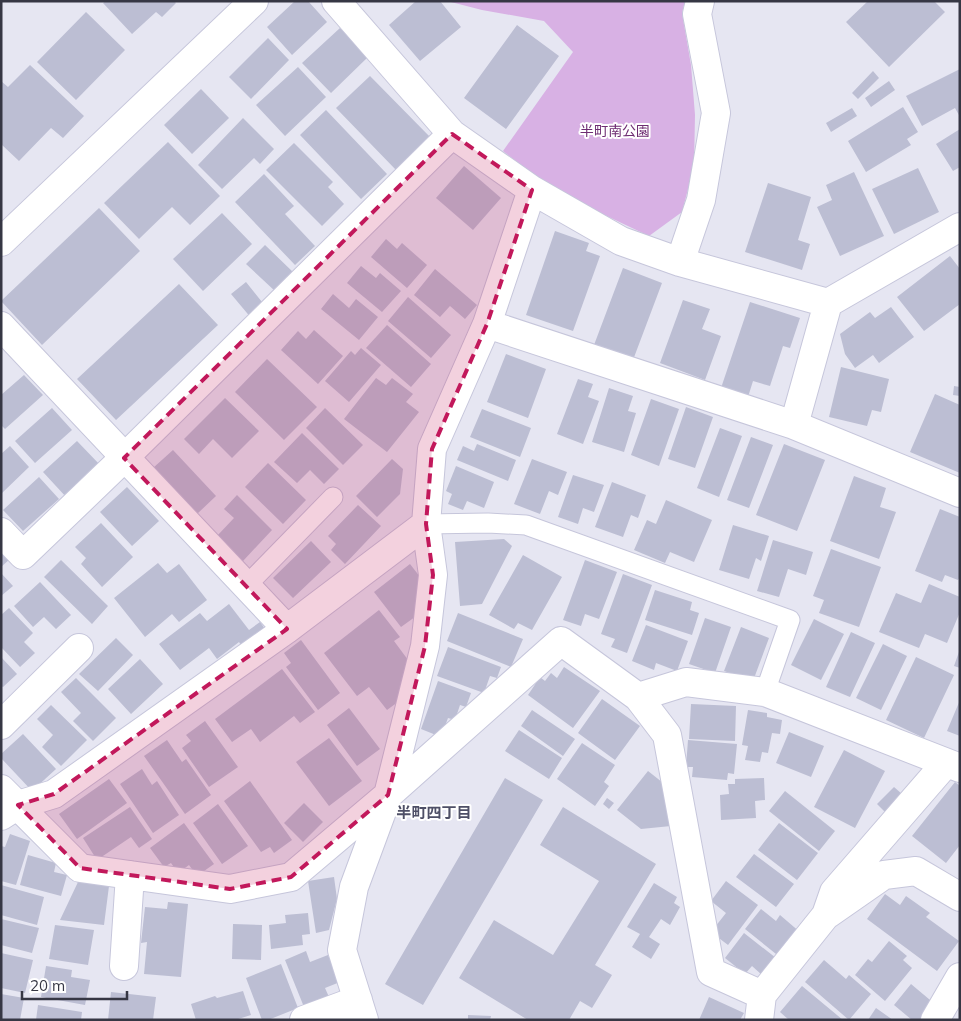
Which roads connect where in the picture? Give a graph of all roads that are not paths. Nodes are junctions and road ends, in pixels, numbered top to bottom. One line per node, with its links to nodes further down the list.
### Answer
1 (254, 1): 7 (street)
2 (336, 1): 4 (street)
3 (700, 1): 8 (street)
4 (452, 134): 5 (street); 13 (street)
5 (532, 190): 8 (street); 10 (street)
6 (960, 227): 9 (street)
7 (1, 242)
8 (680, 262): 9 (street)
9 (828, 303): 12 (street)
10 (487, 324): 12 (street); 16 (street)
11 (1, 326): 13 (street)
12 (794, 424): 14 (street)
13 (124, 458): 17 (street); 18 (street)
14 (960, 493)
15 (333, 497): 18 (lane)
16 (426, 524): 19 (street); 21 (lane); 25 (street)
17 (1, 532)
18 (246, 586): 19 (street)
19 (287, 629): 26 (street)
20 (79, 648): 23 (street)
21 (764, 692): 22 (street); 24 (street)
22 (638, 696): 25 (street); 32 (street)
23 (1, 725)
24 (953, 765): 29 (street)
25 (388, 795): 27 (street); 33 (street)
26 (7, 803): 27 (street)
27 (130, 874): 30 (street)
28 (960, 897): 29 (street)
29 (826, 915): 32 (street)
30 (124, 966)
31 (960, 977): 35 (street)
32 (760, 1007)
33 (361, 1010): 34 (street)
34 (304, 1020)
35 (935, 1020)

